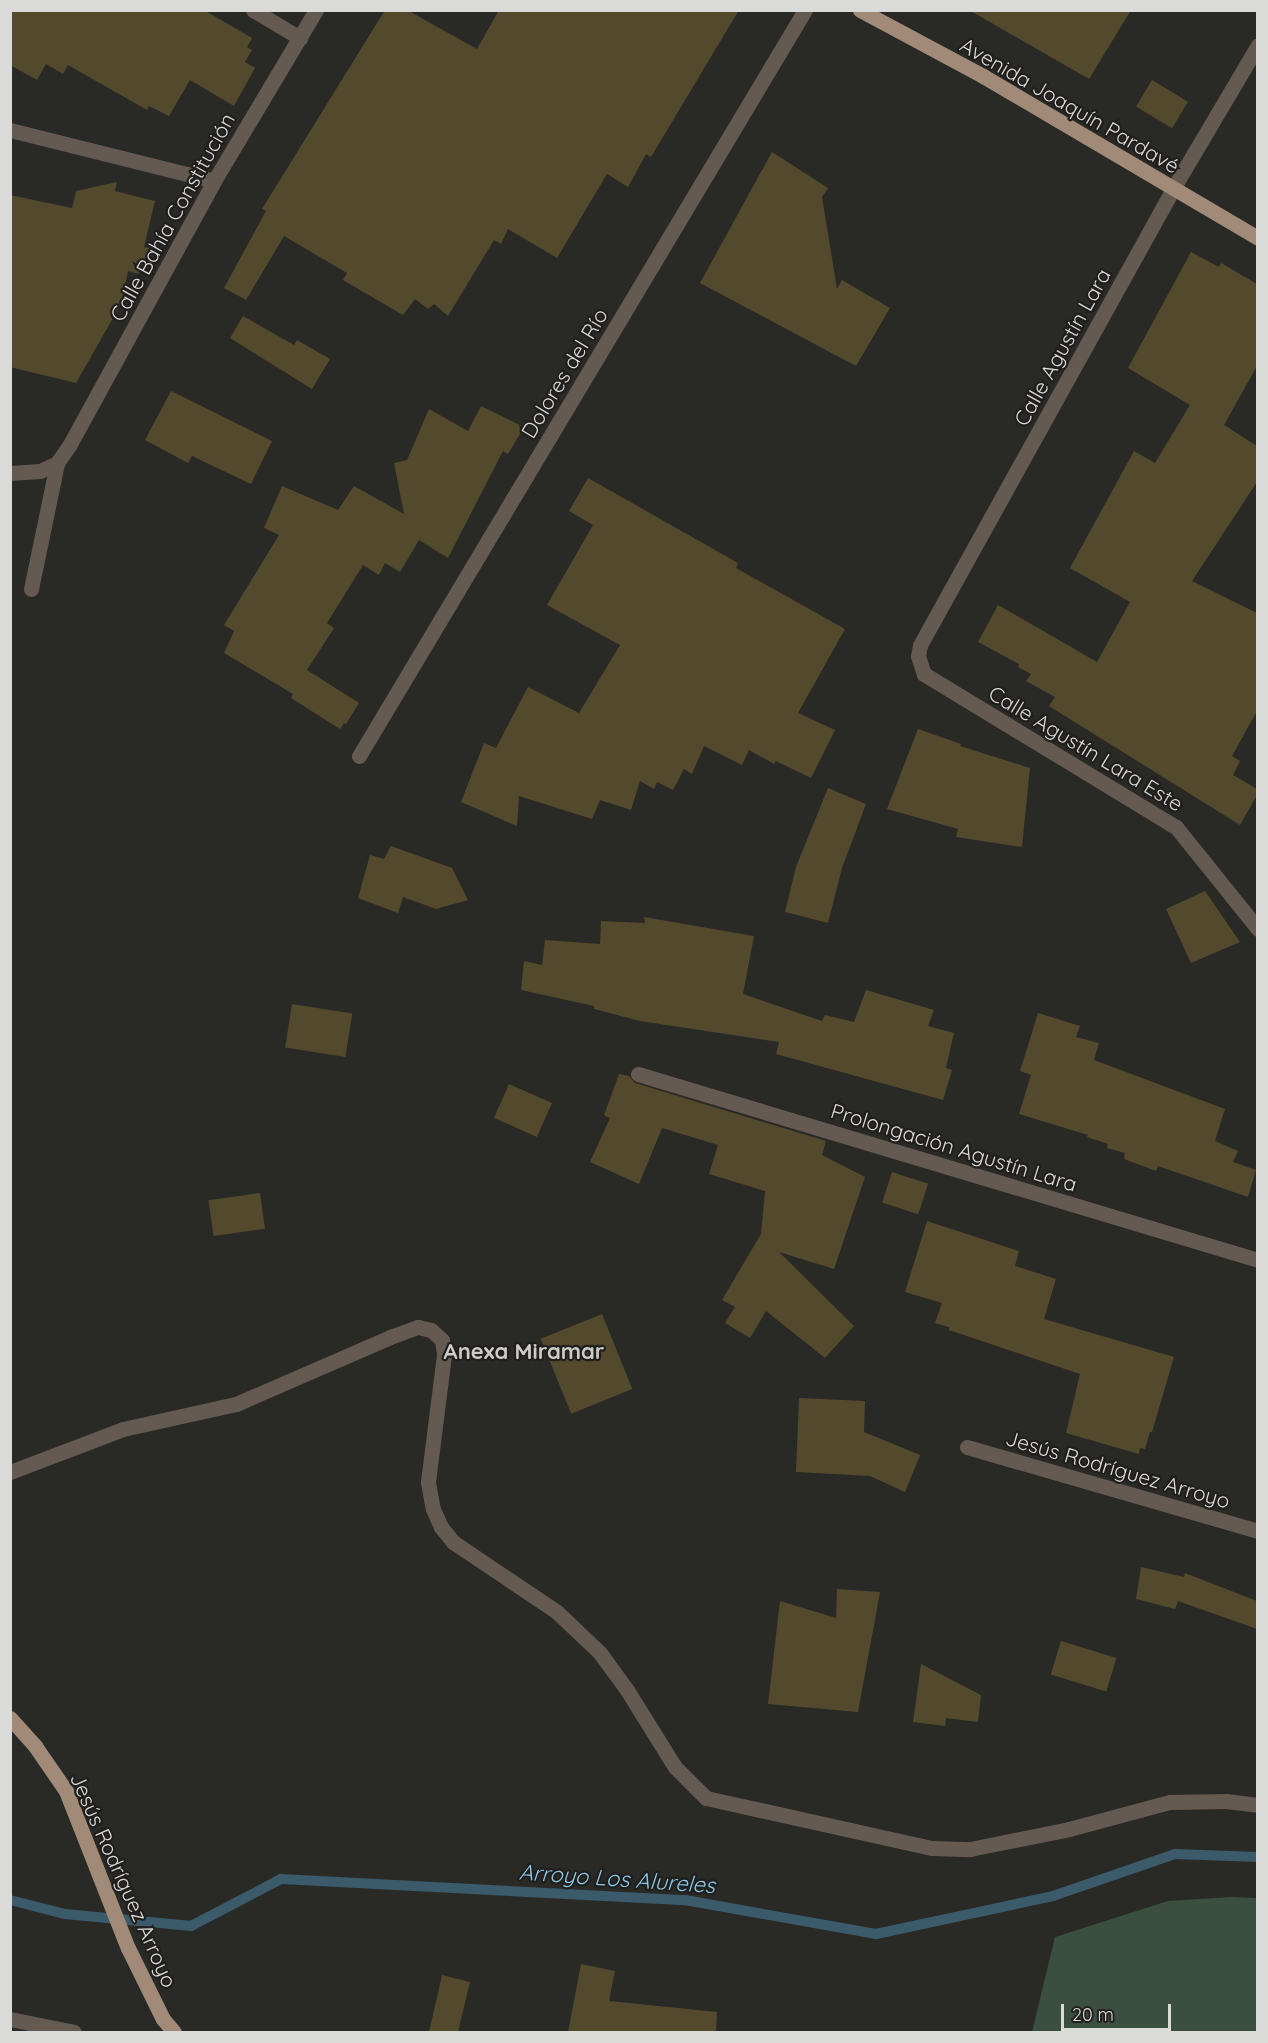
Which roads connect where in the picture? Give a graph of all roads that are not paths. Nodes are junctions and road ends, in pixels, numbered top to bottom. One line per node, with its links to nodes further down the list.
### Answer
1 (253, 10): 5 (street)
2 (316, 10): 5 (street, Calle Bahía Constitución)
3 (805, 10): 15 (street, Dolores del Río)
4 (860, 10): 9 (main road, Avenida Joaquín Pardavé)
5 (300, 38): 8 (street, Calle Bahía Constitución)
6 (1257, 45): 9 (street, Calle Agustín Lara)
7 (10, 130): 8 (street)
8 (214, 181): 11 (street, Calle Bahía Constitución)
9 (1173, 189): 10 (main road, Avenida Joaquín Pardavé); 14 (street, Calle Agustín Lara)
10 (1257, 238)
11 (57, 462): 12 (street); 13 (street)
12 (10, 473)
13 (30, 589)
14 (924, 674): 16 (street, Calle Agustín Lara Este)
15 (359, 756)
16 (1257, 929)
17 (638, 1074): 18 (street, Prolongación Agustín Lara)
18 (1257, 1260)
19 (967, 1447): 21 (street, Jesús Rodríguez Arroyo)
20 (10, 1472): 23 (street)
21 (1257, 1531)
22 (10, 1718): 26 (main road, Jesús Rodríguez Arroyo)
23 (1257, 1805)
24 (10, 2019): 25 (street)
25 (74, 2032)
26 (174, 2032)

